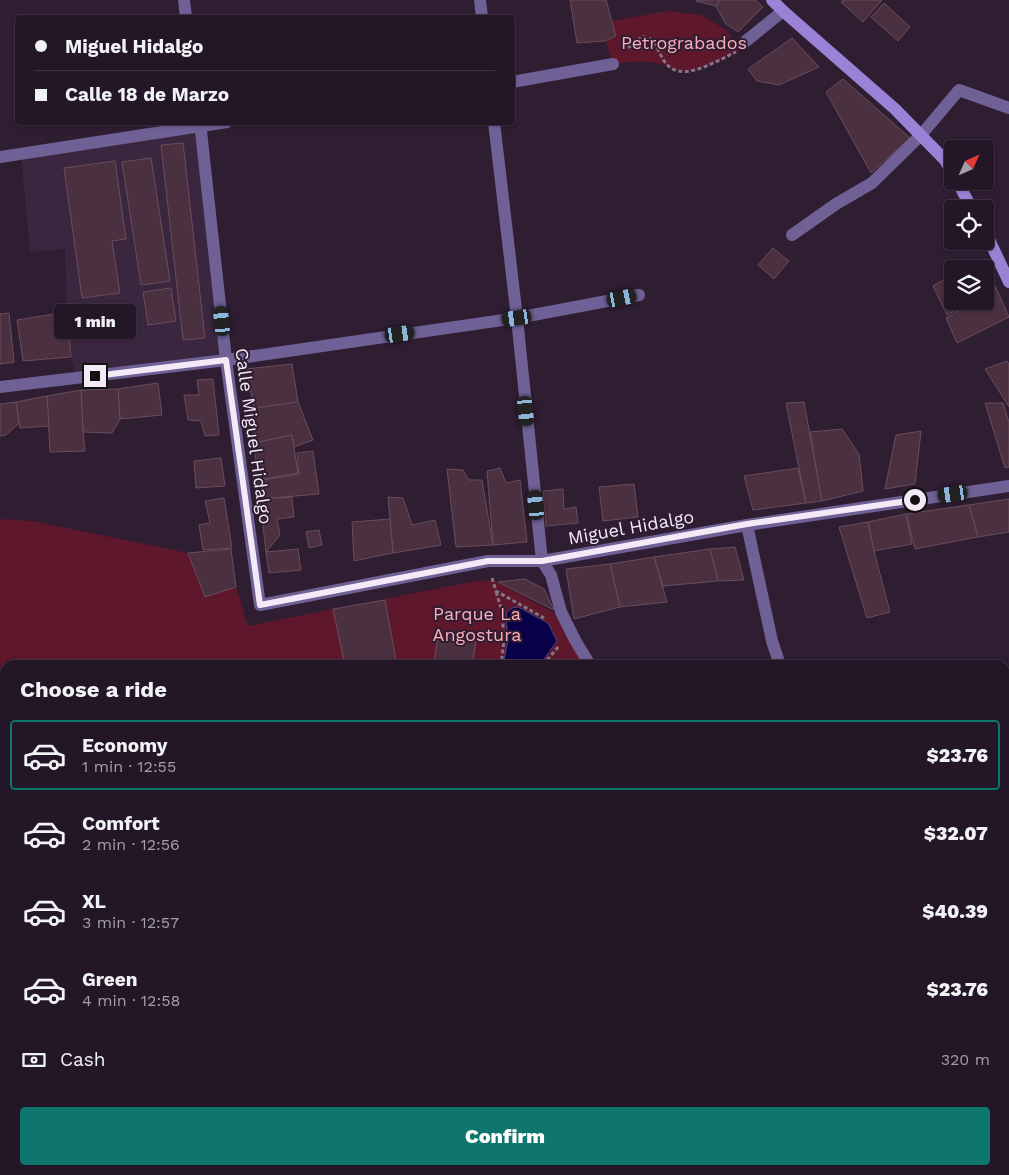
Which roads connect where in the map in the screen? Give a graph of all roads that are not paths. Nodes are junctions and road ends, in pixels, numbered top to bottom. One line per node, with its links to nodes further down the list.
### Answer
1 (184, 0): 5 (street)
2 (480, 0): 6 (street)
3 (772, 0): 4 (main road)
4 (783, 11): 7 (street); 14 (main road)
5 (186, 15)
6 (482, 15)
7 (746, 41)
8 (613, 64): 9 (street)
9 (515, 81)
10 (1009, 108): 14 (street)
11 (195, 125): 15 (street)
12 (201, 125): 22 (street, Calle Miguel Hidalgo)
13 (494, 125): 21 (street)
14 (921, 135): 16 (main road); 17 (street)
15 (0, 157)
16 (944, 159)
17 (792, 235)
18 (994, 250): 19 (main road)
19 (1009, 282)
20 (639, 295): 21 (street)
21 (517, 318): 22 (street); 26 (street)
22 (226, 360): 23 (street); 27 (street, Calle Miguel Hidalgo)
23 (0, 387)
24 (1009, 486): 25 (street, Miguel Hidalgo)
25 (747, 524): 26 (street, Miguel Hidalgo); 29 (street)
26 (542, 561): 27 (street, Miguel Hidalgo); 28 (street)
27 (260, 605)
28 (587, 660)
29 (778, 660)

